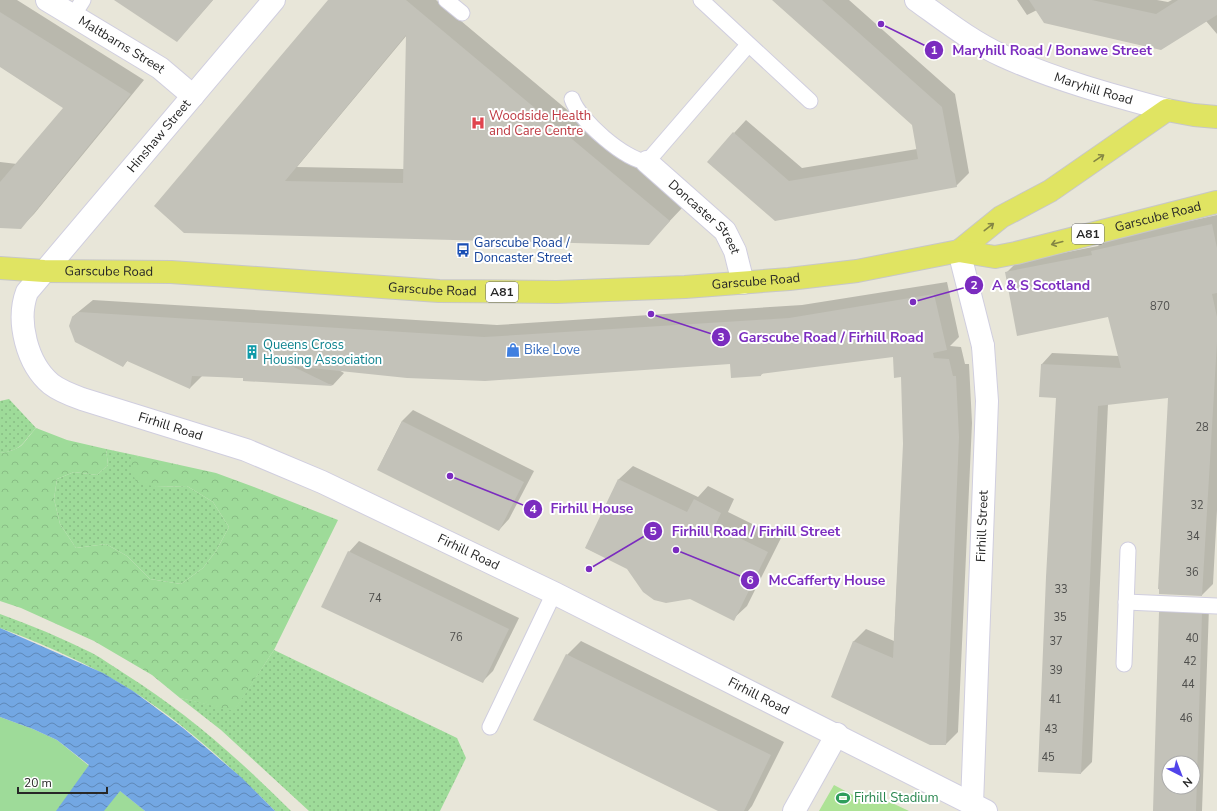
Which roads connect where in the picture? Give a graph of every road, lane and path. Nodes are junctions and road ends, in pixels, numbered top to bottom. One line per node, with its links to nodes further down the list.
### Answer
1 (47, 0): 6 (street, Maltbarns Street)
2 (274, 0): 9 (street, Hinshaw Street)
3 (446, 0): 7 (lane)
4 (701, 0): 8 (lane)
5 (916, 0): 12 (street, Maryhill Road)
6 (78, 8): 9 (street, Maltbarns Street)
7 (462, 13)
8 (748, 45): 11 (lane); 14 (lane)
9 (193, 96): 18 (street, Hinshaw Street)
10 (572, 99): 14 (lane)
11 (810, 101)
12 (1167, 110): 13 (main road, Maryhill Road); 16 (main road, Garscube Road / A81, one-way to 12)
13 (1217, 117)
14 (647, 162): 19 (street, Doncaster Street)
15 (1217, 202): 16 (main road, Garscube Road / A81, one-way to 16)
16 (959, 251): 19 (main road, Garscube Road / A81); 27 (street, Firhill Street)
17 (0, 268): 18 (main road, Garscube Road / A81)
18 (44, 271): 19 (main road, Garscube Road / A81); 21 (street, Firhill Road)
19 (743, 283)
20 (1128, 550): 22 (lane)
21 (554, 593): 25 (lane); 26 (street, Firhill Road)
22 (1126, 602): 23 (lane); 24 (lane)
23 (1217, 606)
24 (1124, 664)
25 (490, 726)
26 (837, 734): 27 (street, Firhill Road); 28 (street)
27 (979, 808)
28 (794, 811)

